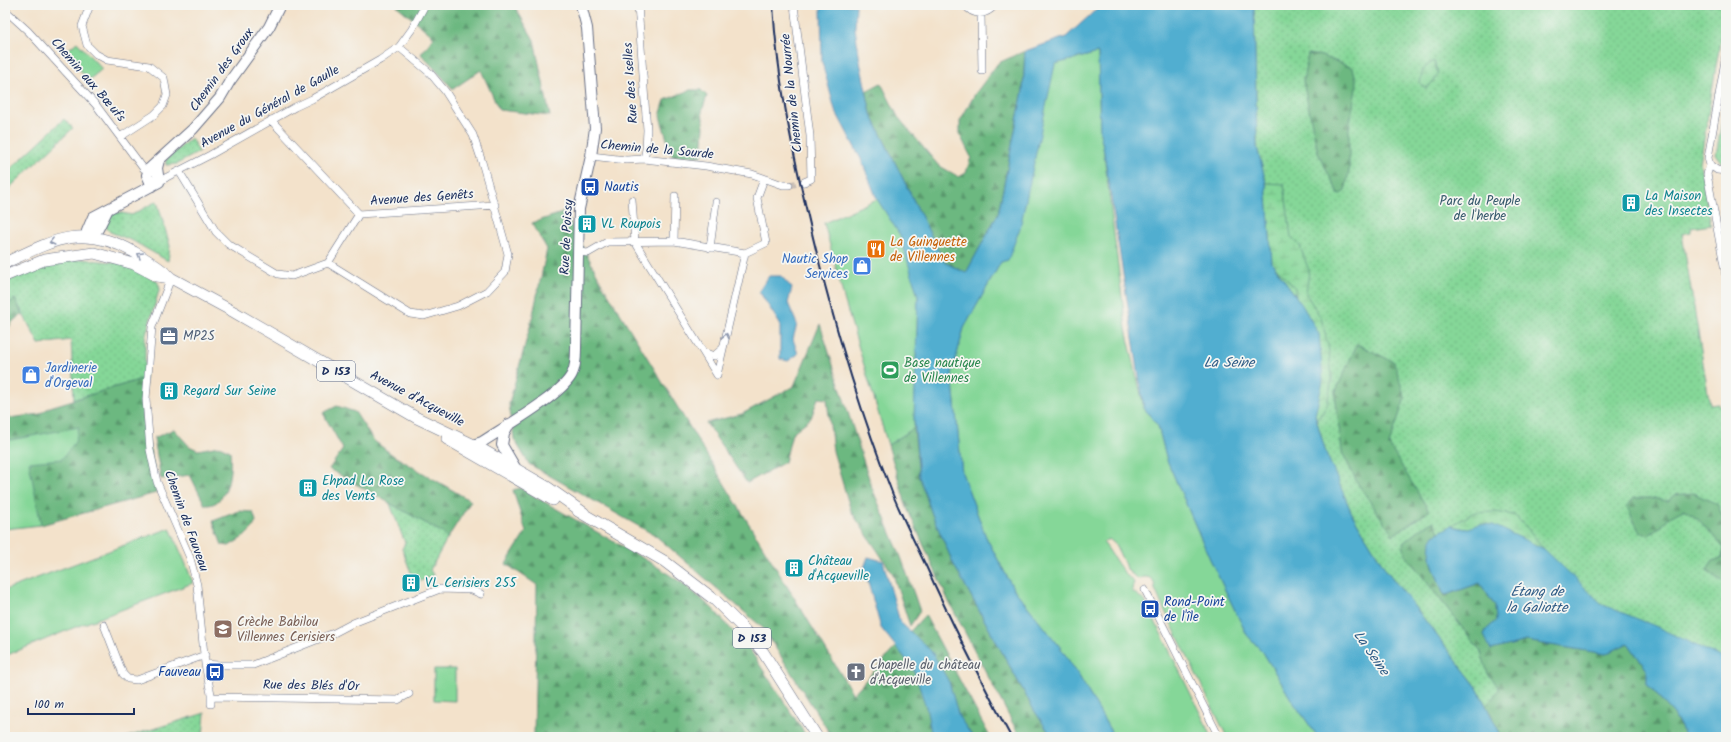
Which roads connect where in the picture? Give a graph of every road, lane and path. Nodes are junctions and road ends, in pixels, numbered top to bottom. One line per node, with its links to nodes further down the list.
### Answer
1 (90, 5): 15 (street)
2 (280, 5): 21 (street, Chemin des Groux)
3 (425, 5): 11 (street, Avenue du Général de Gaulle)
4 (581, 5): 16 (street, Rue de Poissy)
5 (638, 5): 17 (street, Rue des Iselles)
6 (794, 5): 23 (street, Chemin de la Nourrée)
7 (965, 5): 10 (street)
8 (995, 5): 10 (street)
9 (5, 10): 15 (street, Chemin aux Bœufs)
10 (981, 14): 13 (street)
11 (399, 47): 14 (street, Avenue du Général de Gaulle); 28 (street)
12 (1726, 55): 18 (street)
13 (982, 71)
14 (271, 120): 19 (street, Avenue du Général de Gaulle); 29 (street, Avenue des Genêts)
15 (120, 137): 21 (street, Chemin aux Bœufs)
16 (591, 156): 17 (street, Chemin de la Sourde); 34 (street, Rue de Poissy)
17 (644, 159): 22 (street, Chemin de la Sourde)
18 (1710, 165): 20 (street); 41 (street)
19 (178, 171): 21 (street, Avenue du Général de Gaulle); 38 (street)
20 (1726, 171)
21 (157, 178): 30 (street, Avenue du Général de Gaulle)
22 (764, 179): 24 (street, Chemin de la Sourde); 36 (street)
23 (804, 182)
24 (789, 185)
25 (675, 196): 31 (street)
26 (632, 200): 32 (street)
27 (716, 202): 33 (street)
28 (495, 206): 29 (street, Avenue des Genêts); 38 (street)
29 (359, 214): 38 (street)
30 (90, 237): 35 (main road); 37 (main road, D 153); 39 (main road, D 153, one-way to 39); 42 (main road, D 153, one-way to 30)
31 (674, 241): 32 (street); 33 (street)
32 (636, 242): 34 (street); 44 (street)
33 (710, 248): 36 (street)
34 (578, 252): 46 (street, Rue de Poissy)
35 (94, 253): 37 (main road, D 153); 42 (main road, D 153)
36 (745, 253): 43 (street, one-way to 36)
37 (44, 260): 40 (main road, D 153)
38 (328, 262)
39 (5, 263)
40 (5, 276)
41 (1726, 276)
42 (171, 278): 45 (main road, Avenue d'Acqueville / D 153); 56 (street, Chemin de Fauveau)
43 (722, 349): 44 (street); 44 (street)
44 (703, 352)
45 (417, 418): 48 (main road, Avenue d'Acqueville / D 153); 50 (main road, D 153)
46 (510, 424): 47 (street, Rue de Poissy); 49 (street)
47 (494, 433): 48 (street, Rue de Poissy); 50 (street)
48 (473, 445): 50 (main road, Avenue d'Acqueville / D 153)
49 (502, 445): 50 (street); 51 (street)
50 (490, 461): 51 (main road, Avenue d'Acqueville / D 153); 52 (main road, D 153)
51 (516, 469): 52 (main road, Avenue d'Acqueville / D 153)
52 (584, 513): 60 (main road, D 153)
53 (1145, 590): 61 (street)
54 (481, 594): 57 (street)
55 (104, 625): 56 (street)
56 (205, 656): 57 (street, Chemin de Fauveau)
57 (206, 664): 59 (street, Chemin de Fauveau)
58 (409, 694): 59 (street, Rue des Blés d'Or)
59 (211, 700)
60 (817, 737)
61 (1219, 737)

